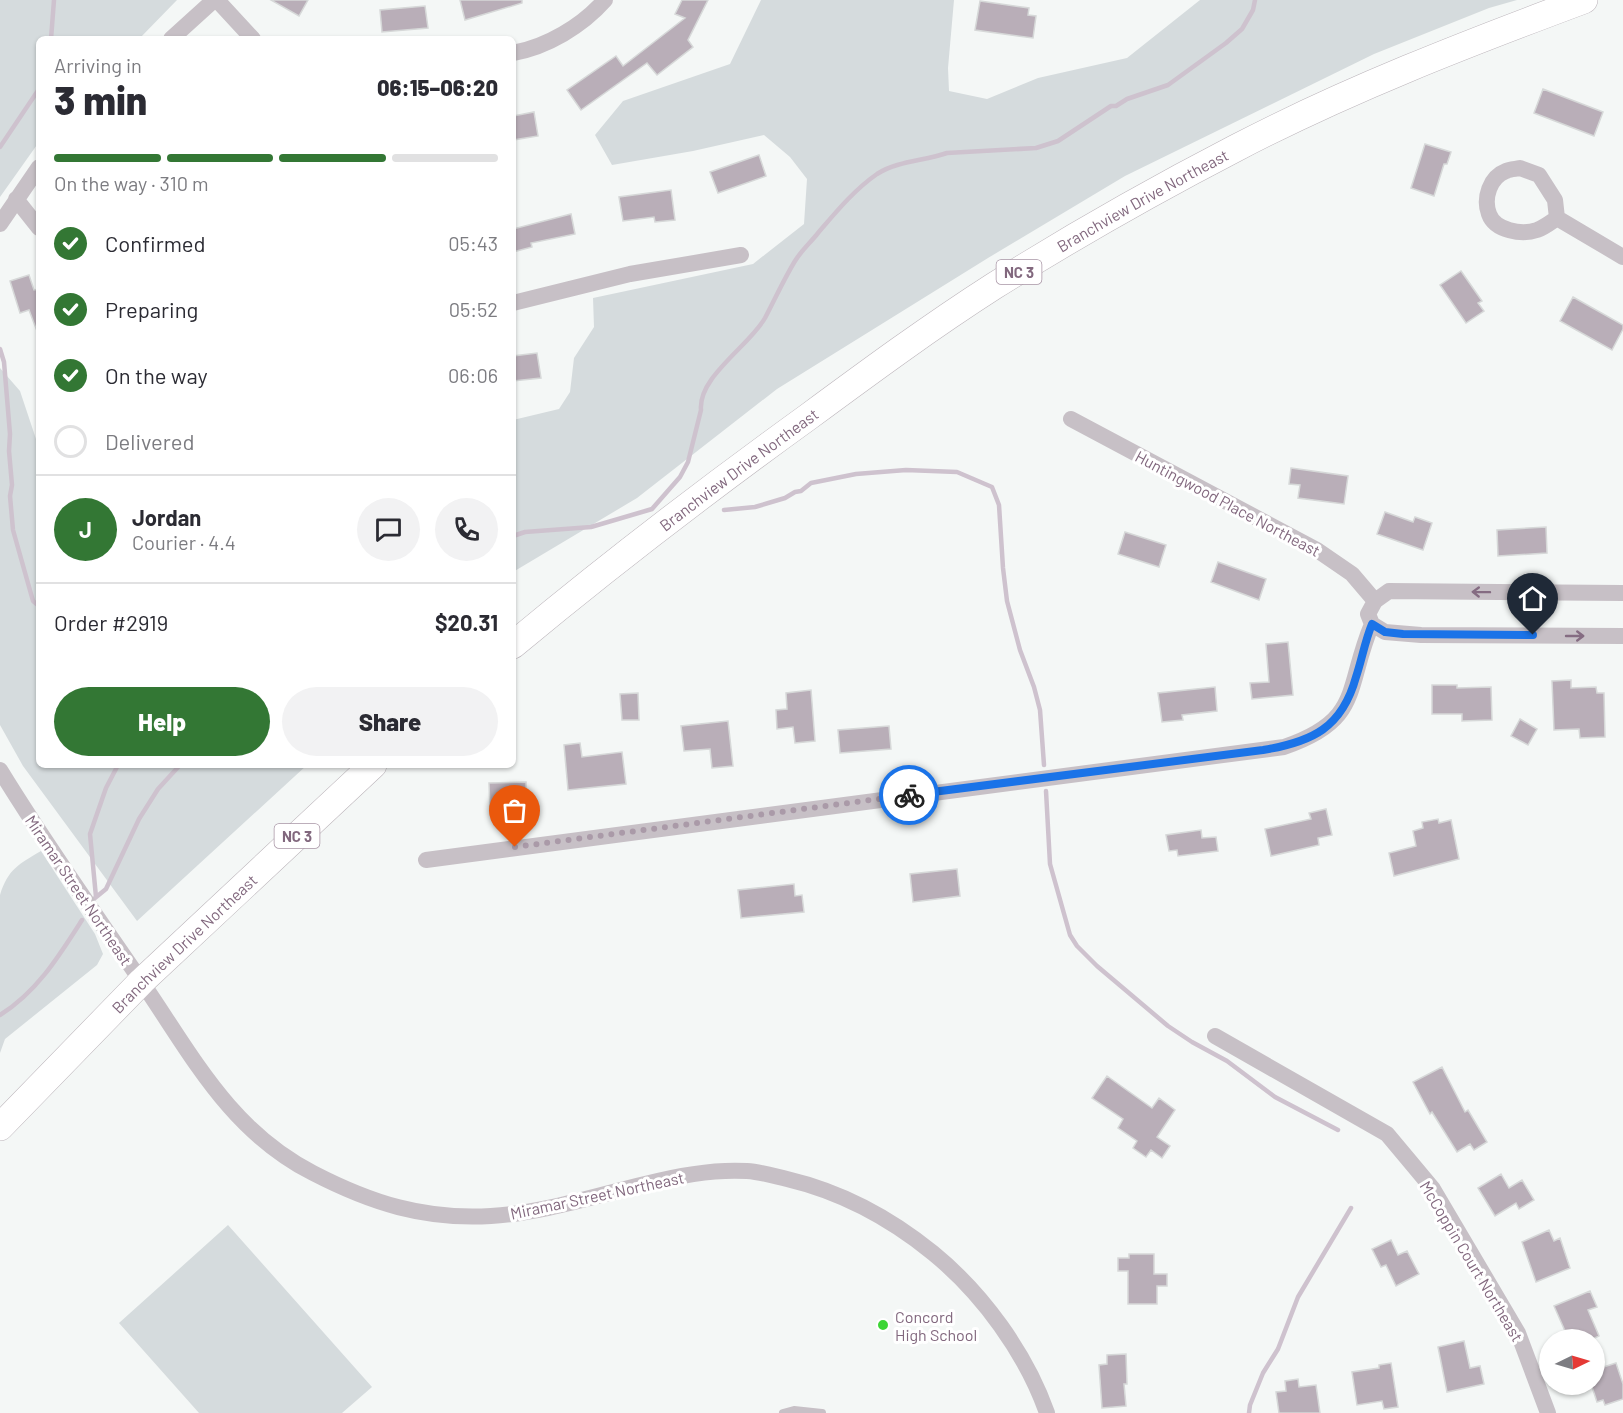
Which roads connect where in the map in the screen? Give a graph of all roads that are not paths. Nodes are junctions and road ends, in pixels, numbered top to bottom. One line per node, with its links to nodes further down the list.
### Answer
1 (216, 0): 4 (street); 5 (street)
2 (604, 0): 6 (street)
3 (1584, 0): 20 (main road, Branchview Drive Northeast / NC 3)
4 (174, 36)
5 (250, 36)
6 (516, 52)
7 (36, 171): 8 (street)
8 (16, 199): 10 (street); 11 (street)
9 (1557, 218): 9 (street); 13 (street)
10 (0, 224)
11 (36, 224)
12 (741, 255): 14 (street)
13 (1623, 258)
14 (516, 302)
15 (1071, 419): 17 (street, Huntingwood Place Northeast)
16 (1623, 593): 17 (street, one-way to 17)
17 (1375, 601): 18 (street)
18 (1372, 624): 19 (street, one-way to 19); 23 (street)
19 (1623, 636)
20 (516, 643)
21 (370, 768): 24 (main road, Branchview Drive Northeast / NC 3)
22 (0, 770): 24 (street, Miramar Street Northeast)
23 (426, 860)
24 (142, 981): 26 (main road, Branchview Drive Northeast / NC 3); 29 (street, Miramar Street Northeast)
25 (1215, 1036): 30 (street, McCoppin Court Northeast)
26 (0, 1127)
27 (783, 1413): 28 (lane)
28 (822, 1413)
29 (1047, 1413)
30 (1548, 1413)

